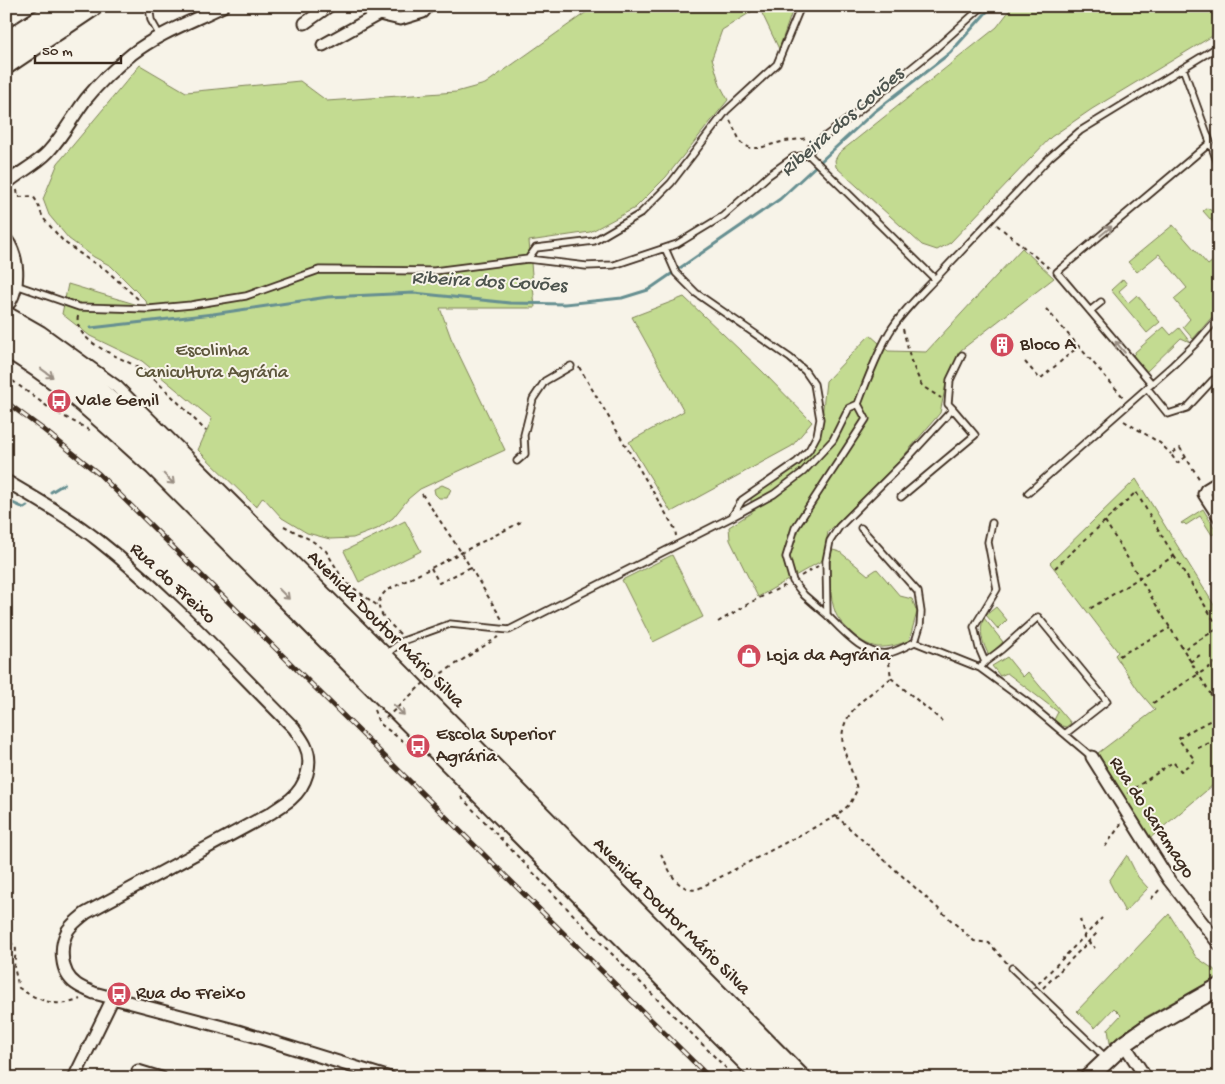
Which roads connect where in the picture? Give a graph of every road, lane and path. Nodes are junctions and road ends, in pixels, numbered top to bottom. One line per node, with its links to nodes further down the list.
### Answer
1 (63, 6): 12 (highway)
2 (91, 6): 15 (highway)
3 (150, 6): 11 (lane)
4 (223, 6): 11 (street)
5 (329, 6): 10 (street)
6 (428, 6): 9 (street)
7 (801, 6): 17 (lane)
8 (983, 6): 18 (lane)
9 (376, 10): 13 (street)
10 (305, 23)
11 (160, 36): 22 (street)
12 (6, 43)
13 (323, 45)
14 (1219, 46): 16 (lane)
15 (6, 63)
16 (1183, 68): 19 (lane); 23 (lane)
17 (726, 111): 18 (path); 26 (lane)
18 (823, 138): 20 (lane)
19 (1210, 143): 21 (lane); 35 (lane, one-way to 19)
20 (809, 155): 25 (lane); 28 (lane)
21 (1219, 162)
22 (9, 185): 33 (path)
23 (992, 220): 27 (path); 28 (lane)
24 (6, 239): 29 (street)
25 (666, 248): 26 (lane); 63 (lane)
26 (528, 260): 33 (lane)
27 (1052, 271)
28 (935, 279): 47 (lane)
29 (16, 285): 31 (street); 32 (lane)
30 (1101, 302): 35 (lane)
31 (8, 307): 90 (street, Avenida Doutor Mário Silva)
32 (79, 307): 33 (lane); 52 (path)
33 (149, 309)
34 (1046, 309): 40 (path)
35 (1090, 312): 46 (lane, one-way to 35)
36 (1219, 317): 46 (lane)
37 (6, 327): 138 (highway)
38 (902, 327): 48 (path)
39 (6, 346): 137 (highway, one-way to 137)
40 (1079, 346): 42 (path); 49 (path)
41 (962, 355): 48 (lane)
42 (1025, 362)
43 (571, 366): 56 (lane); 70 (path)
44 (6, 376): 53 (path)
45 (1212, 380): 46 (lane)
46 (1149, 386): 49 (lane)
47 (858, 404): 63 (lane); 82 (lane)
48 (948, 404): 50 (lane)
49 (1129, 404): 51 (lane)
50 (953, 409): 62 (lane); 82 (lane)
51 (1115, 417): 54 (path); 60 (lane)
52 (206, 431)
53 (95, 433)
54 (1171, 454): 55 (path); 55 (path)
55 (1186, 458): 59 (path)
56 (517, 461)
57 (6, 481): 128 (street, Rua do Freixo)
58 (1219, 482): 59 (street)
59 (1206, 490): 64 (street)
60 (1028, 493)
61 (422, 494): 71 (path)
62 (901, 497)
63 (732, 517): 70 (lane)
64 (1219, 517)
65 (523, 521): 71 (path)
66 (1105, 521): 72 (path); 75 (path); 78 (path)
67 (992, 523): 94 (lane)
68 (284, 526): 80 (path)
69 (861, 528): 87 (lane)
70 (678, 545): 85 (lane)
71 (461, 552): 73 (path); 74 (path)
72 (1174, 556): 78 (path); 88 (path)
73 (431, 567): 74 (path); 80 (path)
74 (471, 567): 85 (path)
75 (1055, 568)
76 (808, 572): 77 (path)
77 (798, 578)
78 (1140, 578): 81 (path); 84 (path)
79 (789, 583): 83 (path)
80 (378, 606): 86 (path)
81 (1088, 610)
82 (827, 616): 89 (lane)
83 (718, 622)
84 (1170, 628): 88 (path); 92 (path)
85 (509, 630): 86 (lane); 103 (path, bridge)
86 (406, 640): 90 (lane)
87 (915, 642): 89 (lane); 96 (lane)
88 (1183, 650): 95 (path)
89 (888, 653): 98 (path)
90 (386, 654): 139 (street, Avenida Doutor Mário Silva)
91 (1200, 655): 95 (path)
92 (1119, 656)
93 (1219, 660): 97 (path)
94 (985, 662): 96 (lane); 105 (lane)
95 (1190, 662): 97 (path)
96 (980, 668): 105 (lane)
97 (1198, 674): 99 (path); 100 (path)
98 (891, 678): 104 (path); 113 (path)
99 (1153, 703)
100 (1219, 708)
101 (374, 709): 108 (path)
102 (1219, 716): 110 (path)
103 (386, 718)
104 (942, 721)
105 (1065, 734): 109 (lane)
106 (1219, 738): 107 (path)
107 (1198, 748)
108 (417, 751)
109 (1092, 758): 112 (street, Rua do Saramago)
110 (1130, 792)
111 (457, 793): 136 (path)
112 (1128, 814): 114 (path); 116 (street, Rua do Saramago)
113 (836, 816): 115 (path); 125 (path)
114 (1105, 847)
115 (661, 854)
116 (1169, 880): 117 (path); 123 (street, Rua do Saramago)
117 (1151, 900)
118 (1102, 918): 127 (path, bridge)
119 (1080, 919): 122 (path)
120 (1099, 930): 122 (path)
121 (6, 935): 128 (path)
122 (1088, 942): 124 (path); 127 (path)
123 (1219, 944)
124 (1094, 948)
125 (1012, 968): 127 (lane)
126 (1219, 987): 130 (street)
127 (1035, 991): 131 (lane)
128 (94, 993): 129 (street, Rua do Freixo)
129 (113, 998): 133 (street); 135 (street, Rua do Freixo)
130 (1124, 1044): 131 (street); 141 (street)
131 (1107, 1059): 140 (street)
132 (138, 1071): 134 (street)
133 (74, 1078)
134 (162, 1078)
135 (390, 1078)
136 (736, 1078)
137 (765, 1078)
138 (786, 1078)
139 (806, 1078)
140 (1088, 1078)
141 (1146, 1078)

